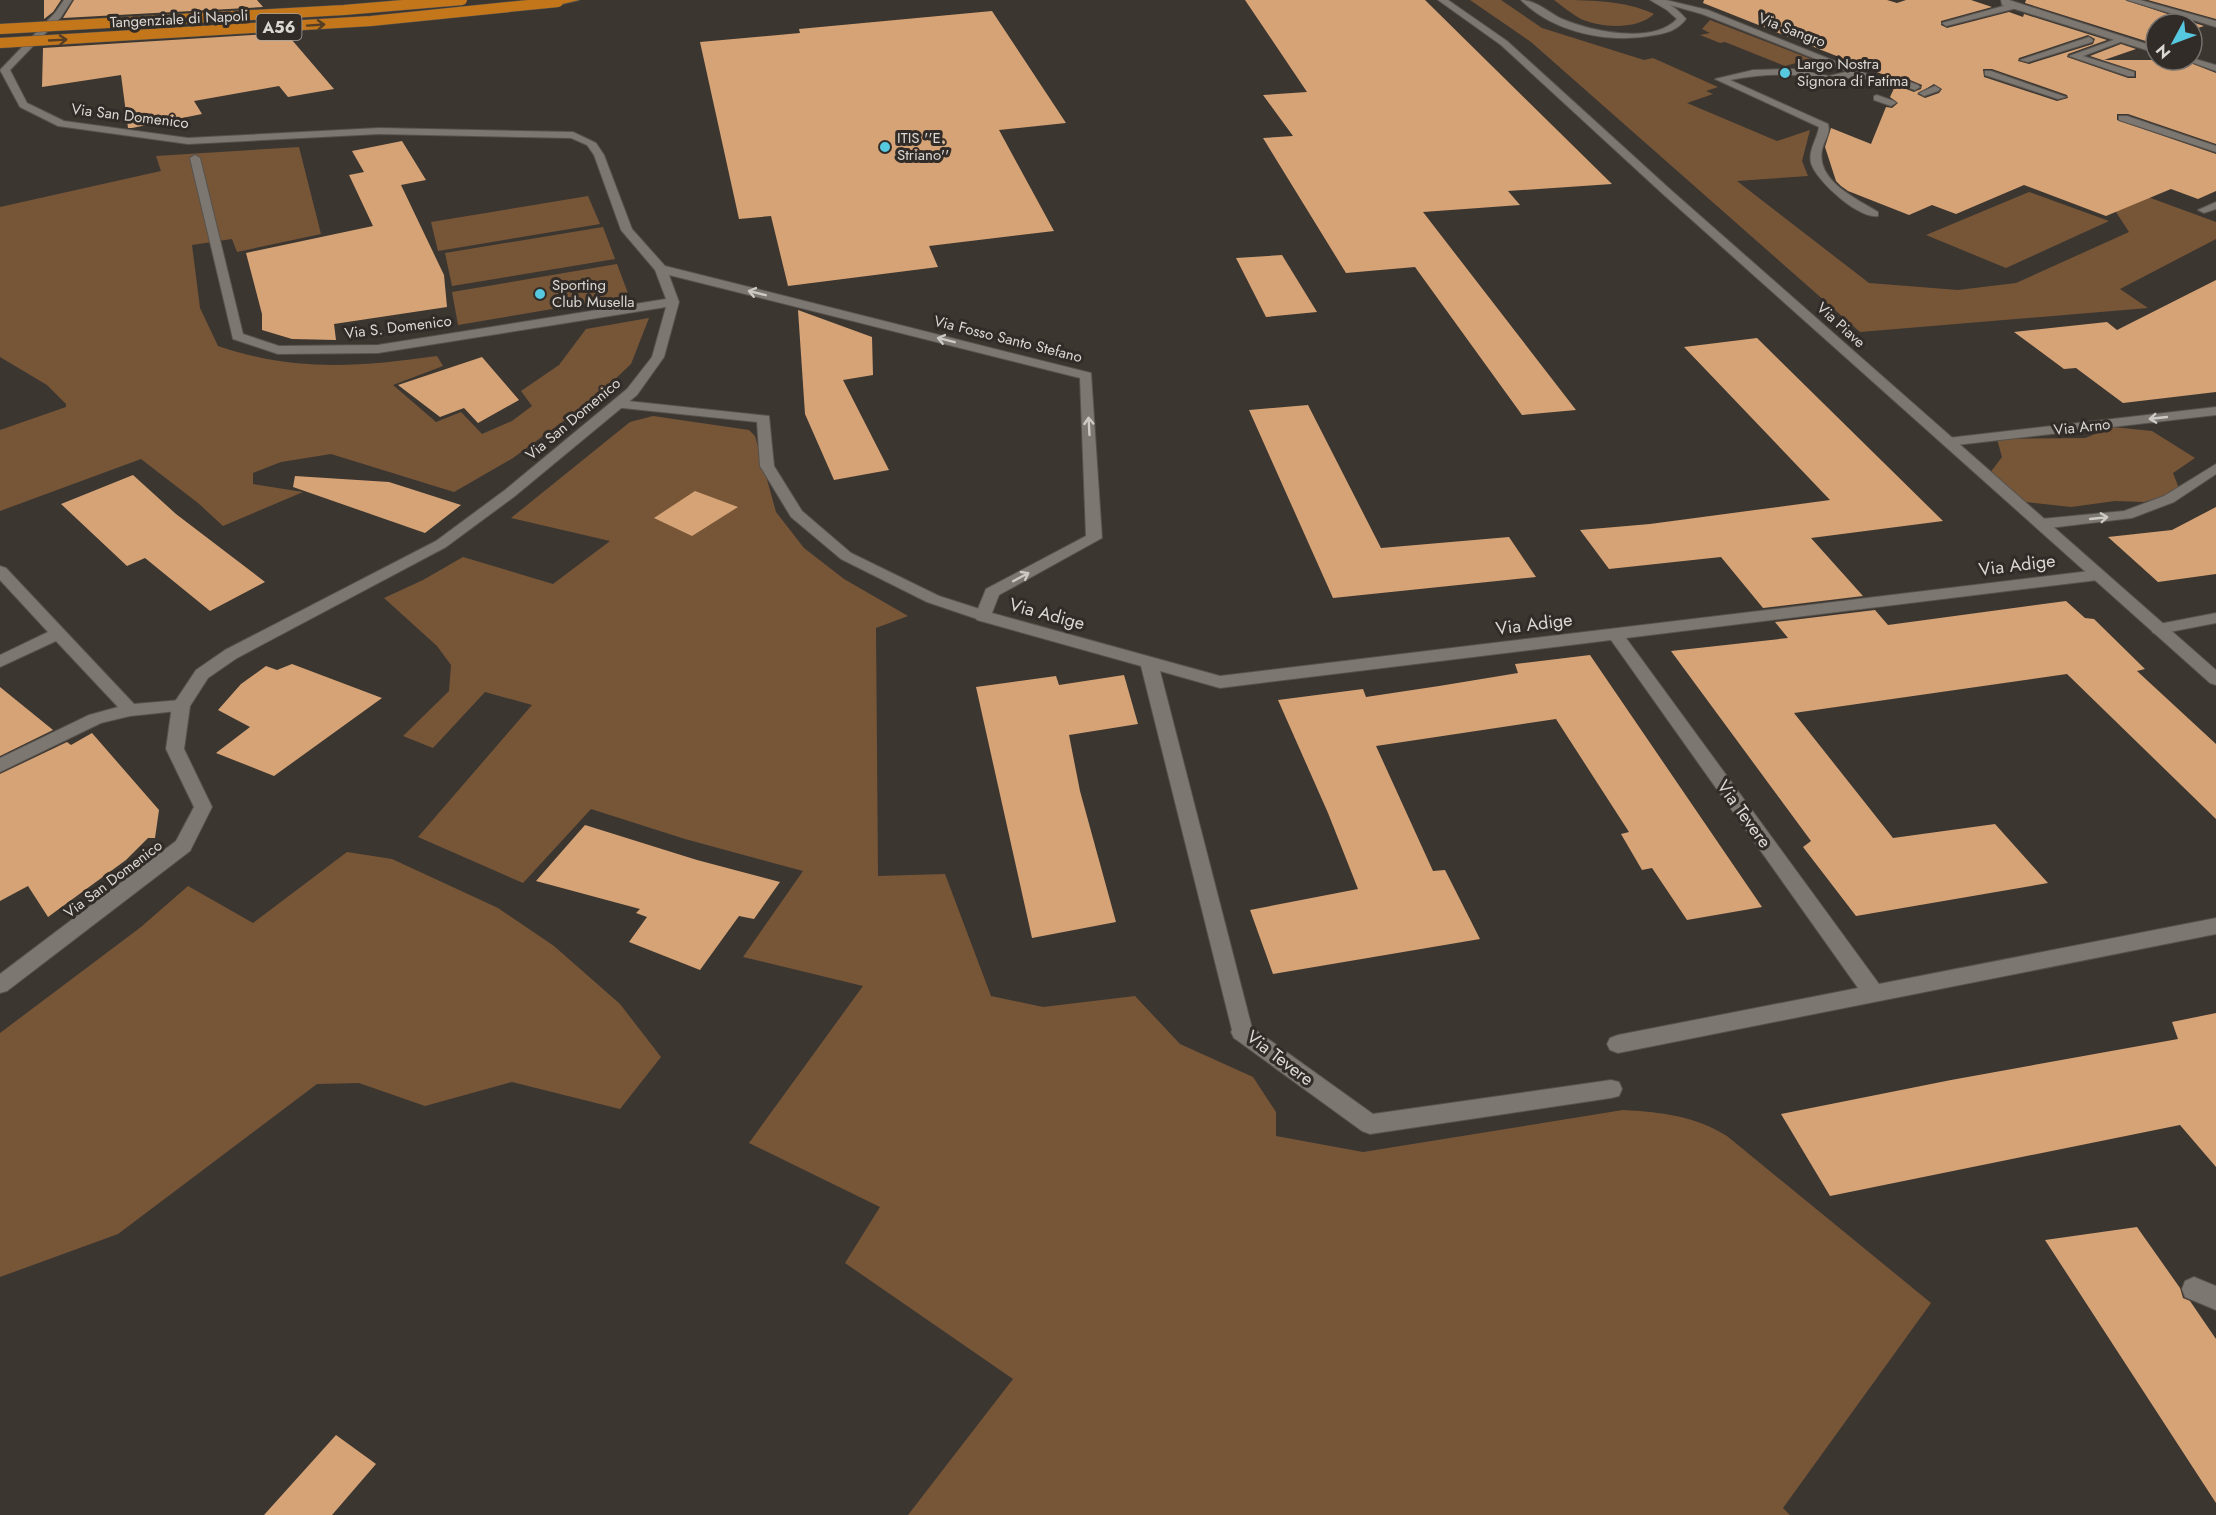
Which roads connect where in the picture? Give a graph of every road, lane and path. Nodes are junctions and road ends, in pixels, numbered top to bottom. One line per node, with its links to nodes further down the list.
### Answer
1 (68, 0): 33 (street, Via San Domenico)
2 (462, 0): 12 (highway, Tangenziale di Napoli / A56, bridge)
3 (575, 0): 15 (highway, Tangenziale di Napoli / A56, one-way to 3, bridge)
4 (1442, 0): 37 (street, Via Piave)
5 (1525, 0): 6 (street)
6 (1655, 0): 18 (street, Via Sangro)
7 (2005, 0): 9 (street)
8 (2131, 0): 11 (street)
9 (2014, 6): 10 (street); 13 (street)
10 (1946, 23)
11 (2216, 24)
12 (0, 29)
13 (2106, 35): 14 (street); 17 (street)
14 (2122, 40): 16 (street); 20 (street)
15 (0, 43)
16 (2144, 46)
17 (2025, 60)
18 (1858, 72): 21 (street, Via Sangro); 31 (street)
19 (1988, 73): 24 (street)
20 (2131, 74)
21 (1882, 82)
22 (1902, 82): 23 (street)
23 (1915, 87)
24 (2061, 97)
25 (1877, 98): 26 (street)
26 (1891, 104)
27 (2124, 118): 28 (street)
28 (2216, 149)
29 (195, 158): 34 (street, Via S. Domenico)
30 (2216, 205): 32 (street)
31 (1874, 214)
32 (2216, 214)
33 (661, 269): 34 (street, Via San Domenico); 42 (street, Via Fosso Santo Stefano, one-way to 33)
34 (673, 302): 35 (street, Via San Domenico)
35 (618, 404): 42 (street, Via Adige); 50 (street, Via San Domenico)
36 (2216, 411): 37 (street, Via Arno, one-way to 37)
37 (1948, 442): 39 (street, Via Piave)
38 (2216, 468): 39 (street, one-way to 38)
39 (2041, 525): 41 (street, Via Piave)
40 (0, 571): 45 (street)
41 (2098, 575): 44 (street, Via Piave); 46 (street, Via Adige)
42 (983, 616): 48 (street, Via Adige)
43 (2216, 618): 44 (street)
44 (2159, 629): 49 (street, Via Piave)
45 (58, 633): 47 (street); 51 (street)
46 (1615, 634): 48 (street, Via Adige); 55 (street, Via Tevere)
47 (0, 662)
48 (1149, 662): 57 (street, Via Tevere)
49 (2216, 679)
50 (181, 706): 51 (street); 54 (street, Via San Domenico)
51 (130, 710): 52 (street)
52 (0, 766)
53 (2216, 926): 55 (street)
54 (0, 985)
55 (1874, 994): 56 (street)
56 (1618, 1044)
57 (1611, 1089)

